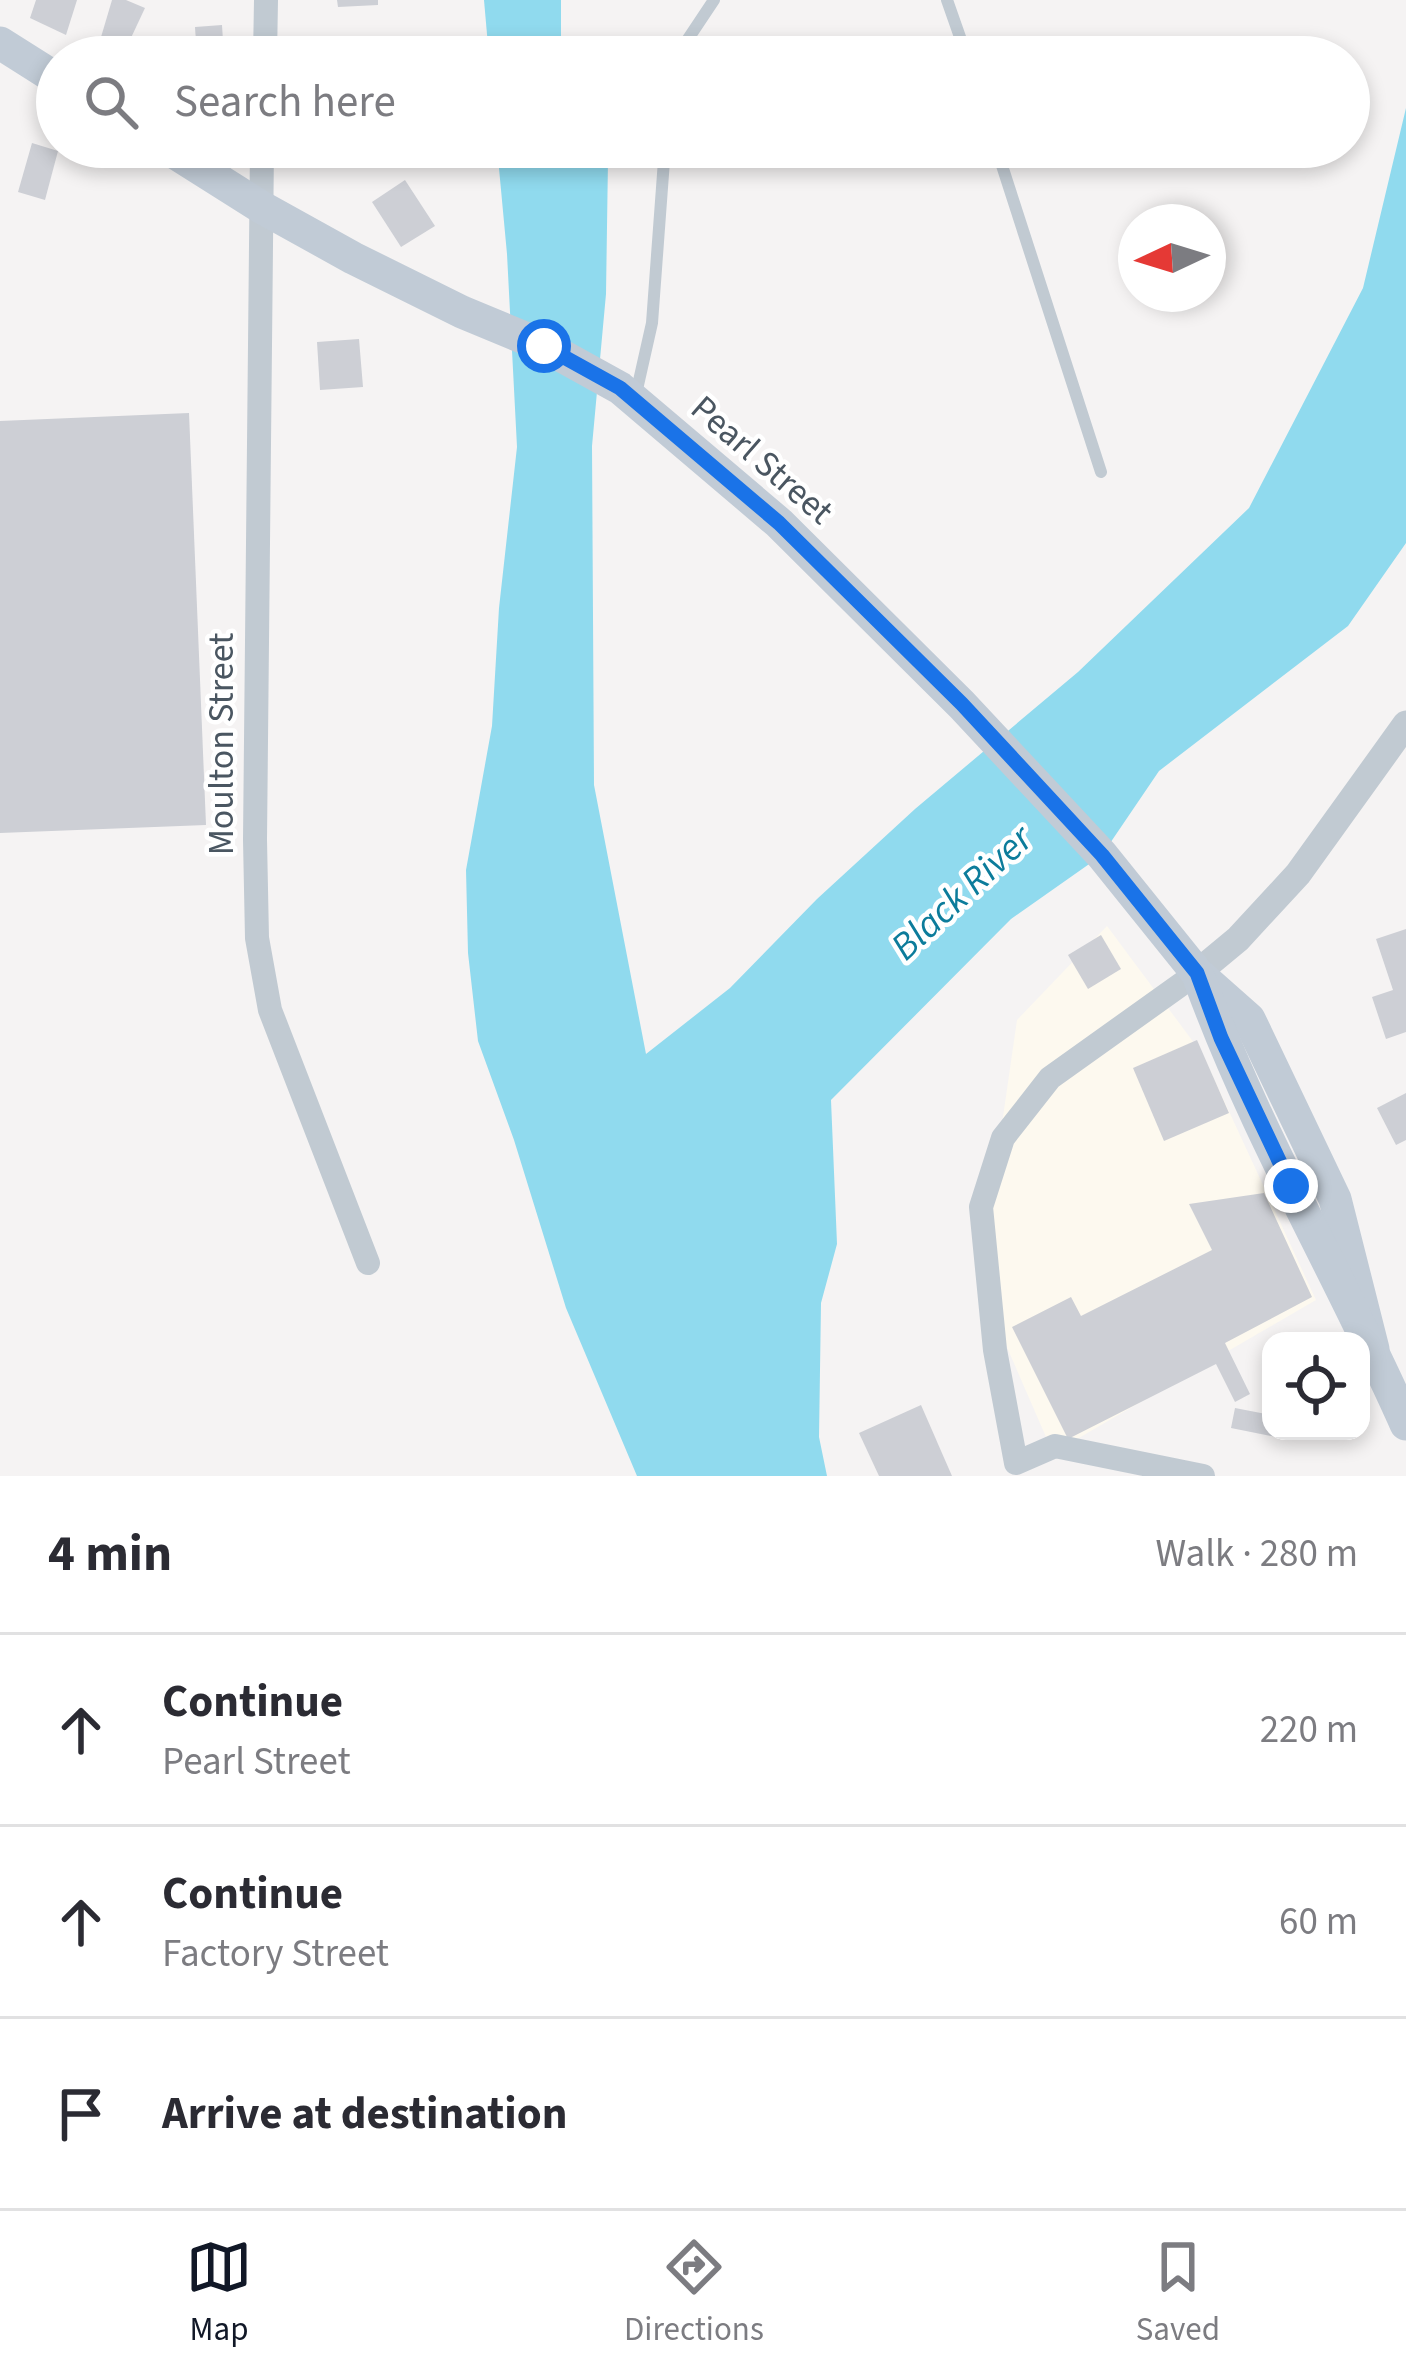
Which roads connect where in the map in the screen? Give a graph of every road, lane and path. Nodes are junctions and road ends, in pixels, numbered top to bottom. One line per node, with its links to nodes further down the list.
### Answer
1 (266, 0): 4 (street)
2 (714, 0): 5 (lane)
3 (947, 0): 6 (lane)
4 (265, 36)
5 (690, 36)
6 (960, 36)
7 (0, 43): 8 (main road)
8 (36, 66)
9 (199, 168): 13 (main road, Pearl Street)
10 (262, 168): 13 (street, Moulton Street)
11 (663, 168): 14 (lane)
12 (1003, 168): 15 (lane)
13 (261, 207): 14 (main road, Pearl Street); 18 (street, Moulton Street)
14 (627, 394): 17 (main road, Pearl Street)
15 (1101, 472)
16 (1406, 724): 17 (street)
17 (1197, 973): 19 (main road, Pearl Street); 20 (street)
18 (368, 1263)
19 (1406, 1424)
20 (1203, 1476)

